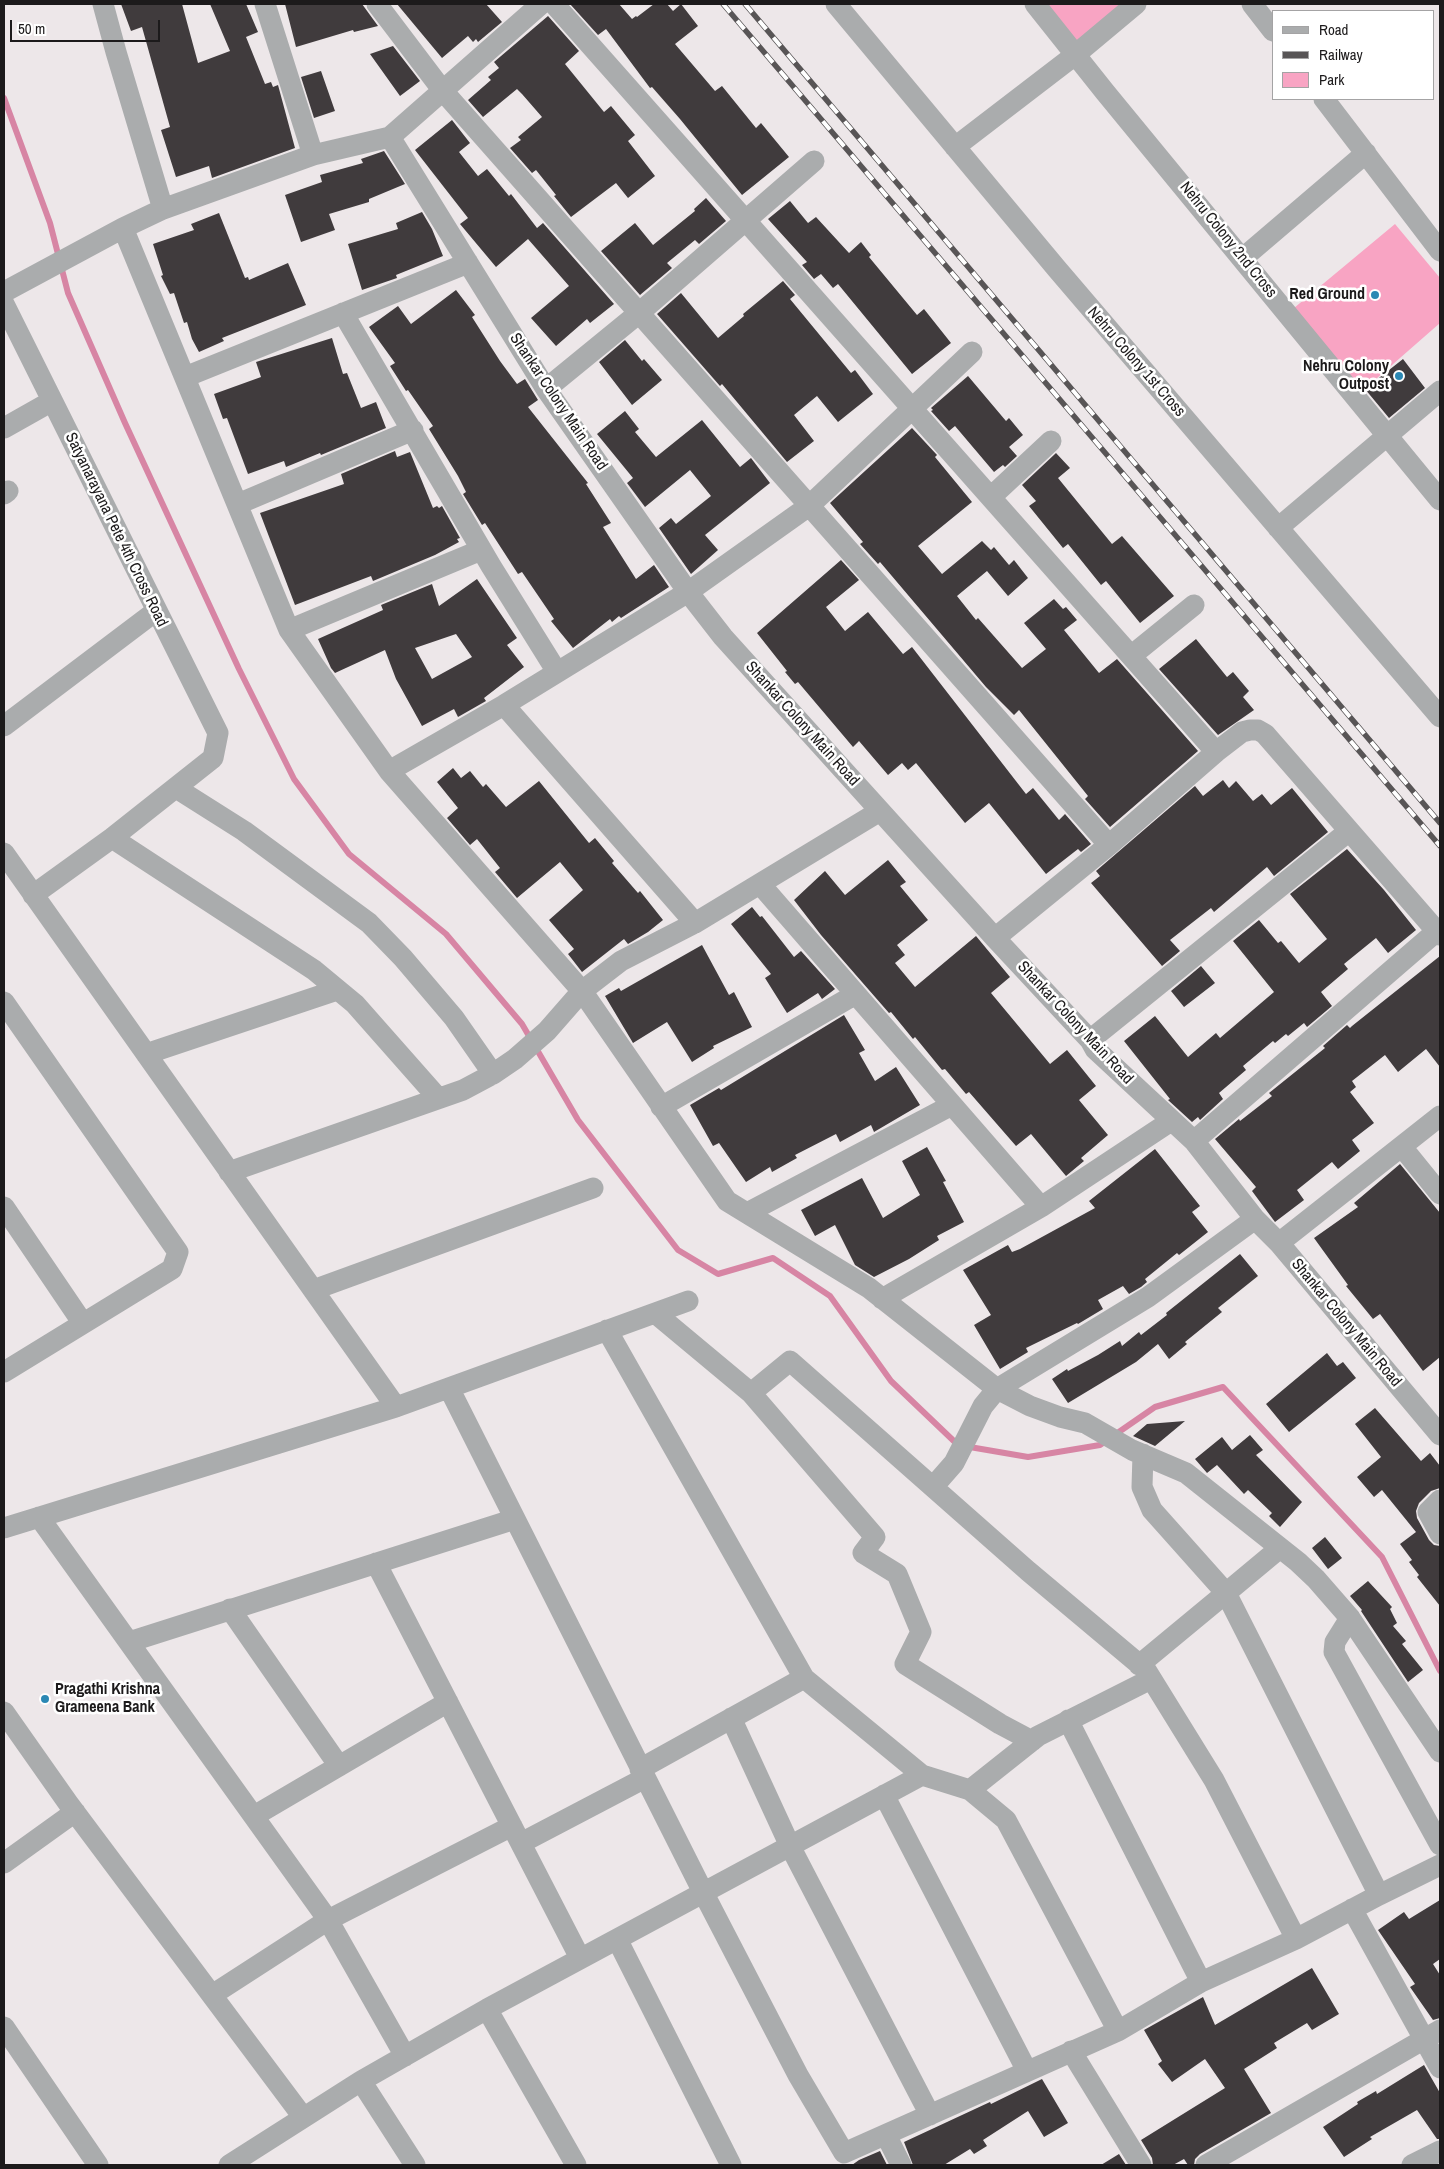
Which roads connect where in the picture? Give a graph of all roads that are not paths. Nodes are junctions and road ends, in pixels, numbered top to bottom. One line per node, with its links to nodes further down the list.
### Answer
1 (103, 4): 19 (street)
2 (266, 4): 17 (street)
3 (377, 4): 12 (street)
4 (541, 4): 12 (street)
5 (554, 4): 20 (street)
6 (836, 4): 15 (street, Nehru Colony 1st Cross)
7 (1035, 4): 11 (street, Nehru Colony 2nd Cross)
8 (1136, 4): 11 (street)
9 (1252, 4): 10 (street)
10 (1272, 30)
11 (1075, 55): 15 (street); 23 (street, Nehru Colony 2nd Cross)
12 (443, 91): 14 (street); 28 (street)
13 (1325, 100): 16 (street)
14 (390, 137): 17 (street); 24 (street, Shankar Colony Main Road)
15 (955, 147): 43 (street, Nehru Colony 1st Cross)
16 (1366, 153): 22 (street); 23 (street)
17 (313, 156): 19 (street)
18 (814, 161): 20 (street)
19 (163, 210): 21 (street)
20 (747, 222): 28 (street); 34 (street)
21 (123, 228): 25 (street); 30 (street)
22 (1440, 251)
23 (1243, 258): 37 (street, Nehru Colony 2nd Cross)
24 (468, 263): 27 (street); 31 (street, Shankar Colony Main Road)
25 (4, 292)
26 (4, 304): 33 (street, Satyanarayana Pete 4th Cross Road)
27 (343, 314): 30 (street); 36 (street)
28 (639, 314): 31 (street); 42 (street)
29 (972, 352): 34 (street)
30 (185, 377): 41 (street)
31 (546, 389): 45 (street, Shankar Colony Main Road)
32 (1440, 392): 37 (street)
33 (52, 401): 35 (street); 47 (street, Satyanarayana Pete 4th Cross Road)
34 (913, 409): 39 (street); 42 (street)
35 (4, 428)
36 (413, 430): 41 (street); 44 (street)
37 (1388, 436): 40 (street, Nehru Colony 2nd Cross); 43 (street)
38 (1051, 441): 39 (street)
39 (991, 497): 49 (street)
40 (1440, 500)
41 (238, 504): 48 (street)
42 (809, 506): 45 (street); 60 (street)
43 (1278, 528): 52 (street, Nehru Colony 1st Cross)
44 (482, 550): 48 (street); 50 (street)
45 (688, 592): 50 (street); 57 (street, Shankar Colony Main Road)
46 (1194, 605): 49 (street)
47 (156, 611): 53 (street); 56 (street, Satyanarayana Pete 4th Cross Road)
48 (290, 630): 55 (street)
49 (1131, 656): 54 (street)
50 (557, 672): 51 (street)
51 (504, 705): 55 (street); 64 (street)
52 (1440, 717)
53 (4, 726)
54 (1216, 752): 58 (street); 60 (street)
55 (389, 771): 68 (street)
56 (176, 788): 59 (street); 73 (street)
57 (880, 811): 62 (street); 66 (street, Shankar Colony Main Road)
58 (1349, 831): 65 (street); 71 (street)
59 (112, 838): 63 (street); 67 (street)
60 (1108, 845): 66 (street)
61 (4, 853): 63 (street)
62 (760, 884): 64 (street); 69 (street)
63 (34, 895): 72 (street)
64 (695, 923): 68 (street)
65 (1439, 932): 79 (street)
66 (995, 938): 71 (street, Shankar Colony Main Road)
67 (337, 990): 72 (street); 74 (street)
68 (582, 991): 73 (street); 76 (street)
69 (856, 994): 75 (street); 76 (street)
70 (4, 1002): 93 (street)
71 (1090, 1040): 78 (street, Shankar Colony Main Road)
72 (146, 1054): 81 (street)
73 (493, 1074): 74 (street)
74 (438, 1098): 81 (street)
75 (952, 1105): 85 (street); 86 (street)
76 (661, 1107): 86 (street)
77 (1440, 1116): 80 (street)
78 (1171, 1121): 79 (street, Shankar Colony Main Road); 85 (street)
79 (1194, 1141): 87 (street, Shankar Colony Main Road)
80 (1402, 1147): 83 (street); 88 (street)
81 (229, 1172): 89 (street)
82 (593, 1188): 89 (street)
83 (1440, 1194)
84 (4, 1206): 93 (street)
85 (1041, 1207): 90 (street)
86 (747, 1213): 90 (street)
87 (1256, 1219): 88 (street, Shankar Colony Main Road); 97 (street)
88 (1279, 1243): 100 (street, Shankar Colony Main Road)
89 (313, 1290): 99 (street)
90 (882, 1299): 97 (street)
91 (688, 1301): 92 (street)
92 (655, 1313): 94 (street); 98 (street)
93 (82, 1322): 95 (street)
94 (607, 1330): 96 (street); 115 (street)
95 (4, 1372)
96 (448, 1388): 99 (street); 105 (street)
97 (997, 1389): 101 (street); 102 (street)
98 (751, 1393): 102 (street); 120 (street)
99 (396, 1407): 104 (street)
100 (1440, 1435)
101 (1138, 1452): 108 (street); 110 (street)
102 (933, 1487): 114 (street)
103 (1440, 1500): 107 (street)
104 (39, 1517): 106 (street); 113 (street)
105 (515, 1519): 109 (street); 123 (street)
106 (4, 1528)
107 (1440, 1534)
108 (1280, 1548): 110 (street); 112 (street)
109 (376, 1563): 111 (street); 116 (street)
110 (1226, 1592): 114 (street); 135 (street)
111 (230, 1609): 113 (street); 122 (street)
112 (1350, 1618): 121 (street); 130 (street)
113 (129, 1642): 128 (street)
114 (1145, 1672): 119 (street); 139 (street)
115 (804, 1678): 118 (street); 124 (street)
116 (448, 1702): 122 (street); 129 (street)
117 (4, 1712): 127 (street)
118 (732, 1718): 123 (street); 131 (street)
119 (1068, 1720): 120 (street); 141 (street)
120 (1032, 1740): 125 (street)
121 (1440, 1752)
122 (340, 1766): 128 (street)
123 (643, 1773): 129 (street); 134 (street)
124 (922, 1775): 125 (street); 126 (street)
125 (970, 1790): 145 (street)
126 (884, 1795): 131 (street); 150 (street)
127 (75, 1812): 132 (street); 142 (street)
128 (254, 1816): 137 (street)
129 (516, 1834): 137 (street); 140 (street)
130 (1440, 1845)
131 (790, 1846): 134 (street); 152 (street)
132 (4, 1864)
133 (1440, 1865): 135 (street)
134 (703, 1892): 138 (street); 154 (street)
135 (1379, 1895): 136 (street)
136 (1352, 1909): 139 (street); 146 (street)
137 (328, 1920): 142 (street); 148 (street)
138 (616, 1939): 140 (street); 161 (street)
139 (1296, 1939): 141 (street)
140 (580, 1958): 143 (street)
141 (1201, 1982): 145 (street)
142 (212, 1995): 153 (street)
143 (487, 2009): 148 (street); 160 (street)
144 (4, 2027): 157 (street)
145 (1118, 2030): 147 (street)
146 (1432, 2034): 149 (street); 164 (street)
147 (1071, 2052): 150 (street); 163 (street)
148 (405, 2056): 151 (street)
149 (1440, 2068)
150 (1027, 2072): 152 (street)
151 (361, 2081): 153 (street); 159 (street)
152 (930, 2115): 154 (street)
153 (303, 2117): 156 (street)
154 (886, 2135): 162 (street)
155 (1440, 2151): 165 (street)
156 (257, 2158): 158 (street)
157 (98, 2165)
158 (230, 2165)
159 (415, 2165)
160 (576, 2165)
161 (731, 2165)
162 (901, 2165)
163 (1140, 2165)
164 (1206, 2165)
165 (1412, 2165)

